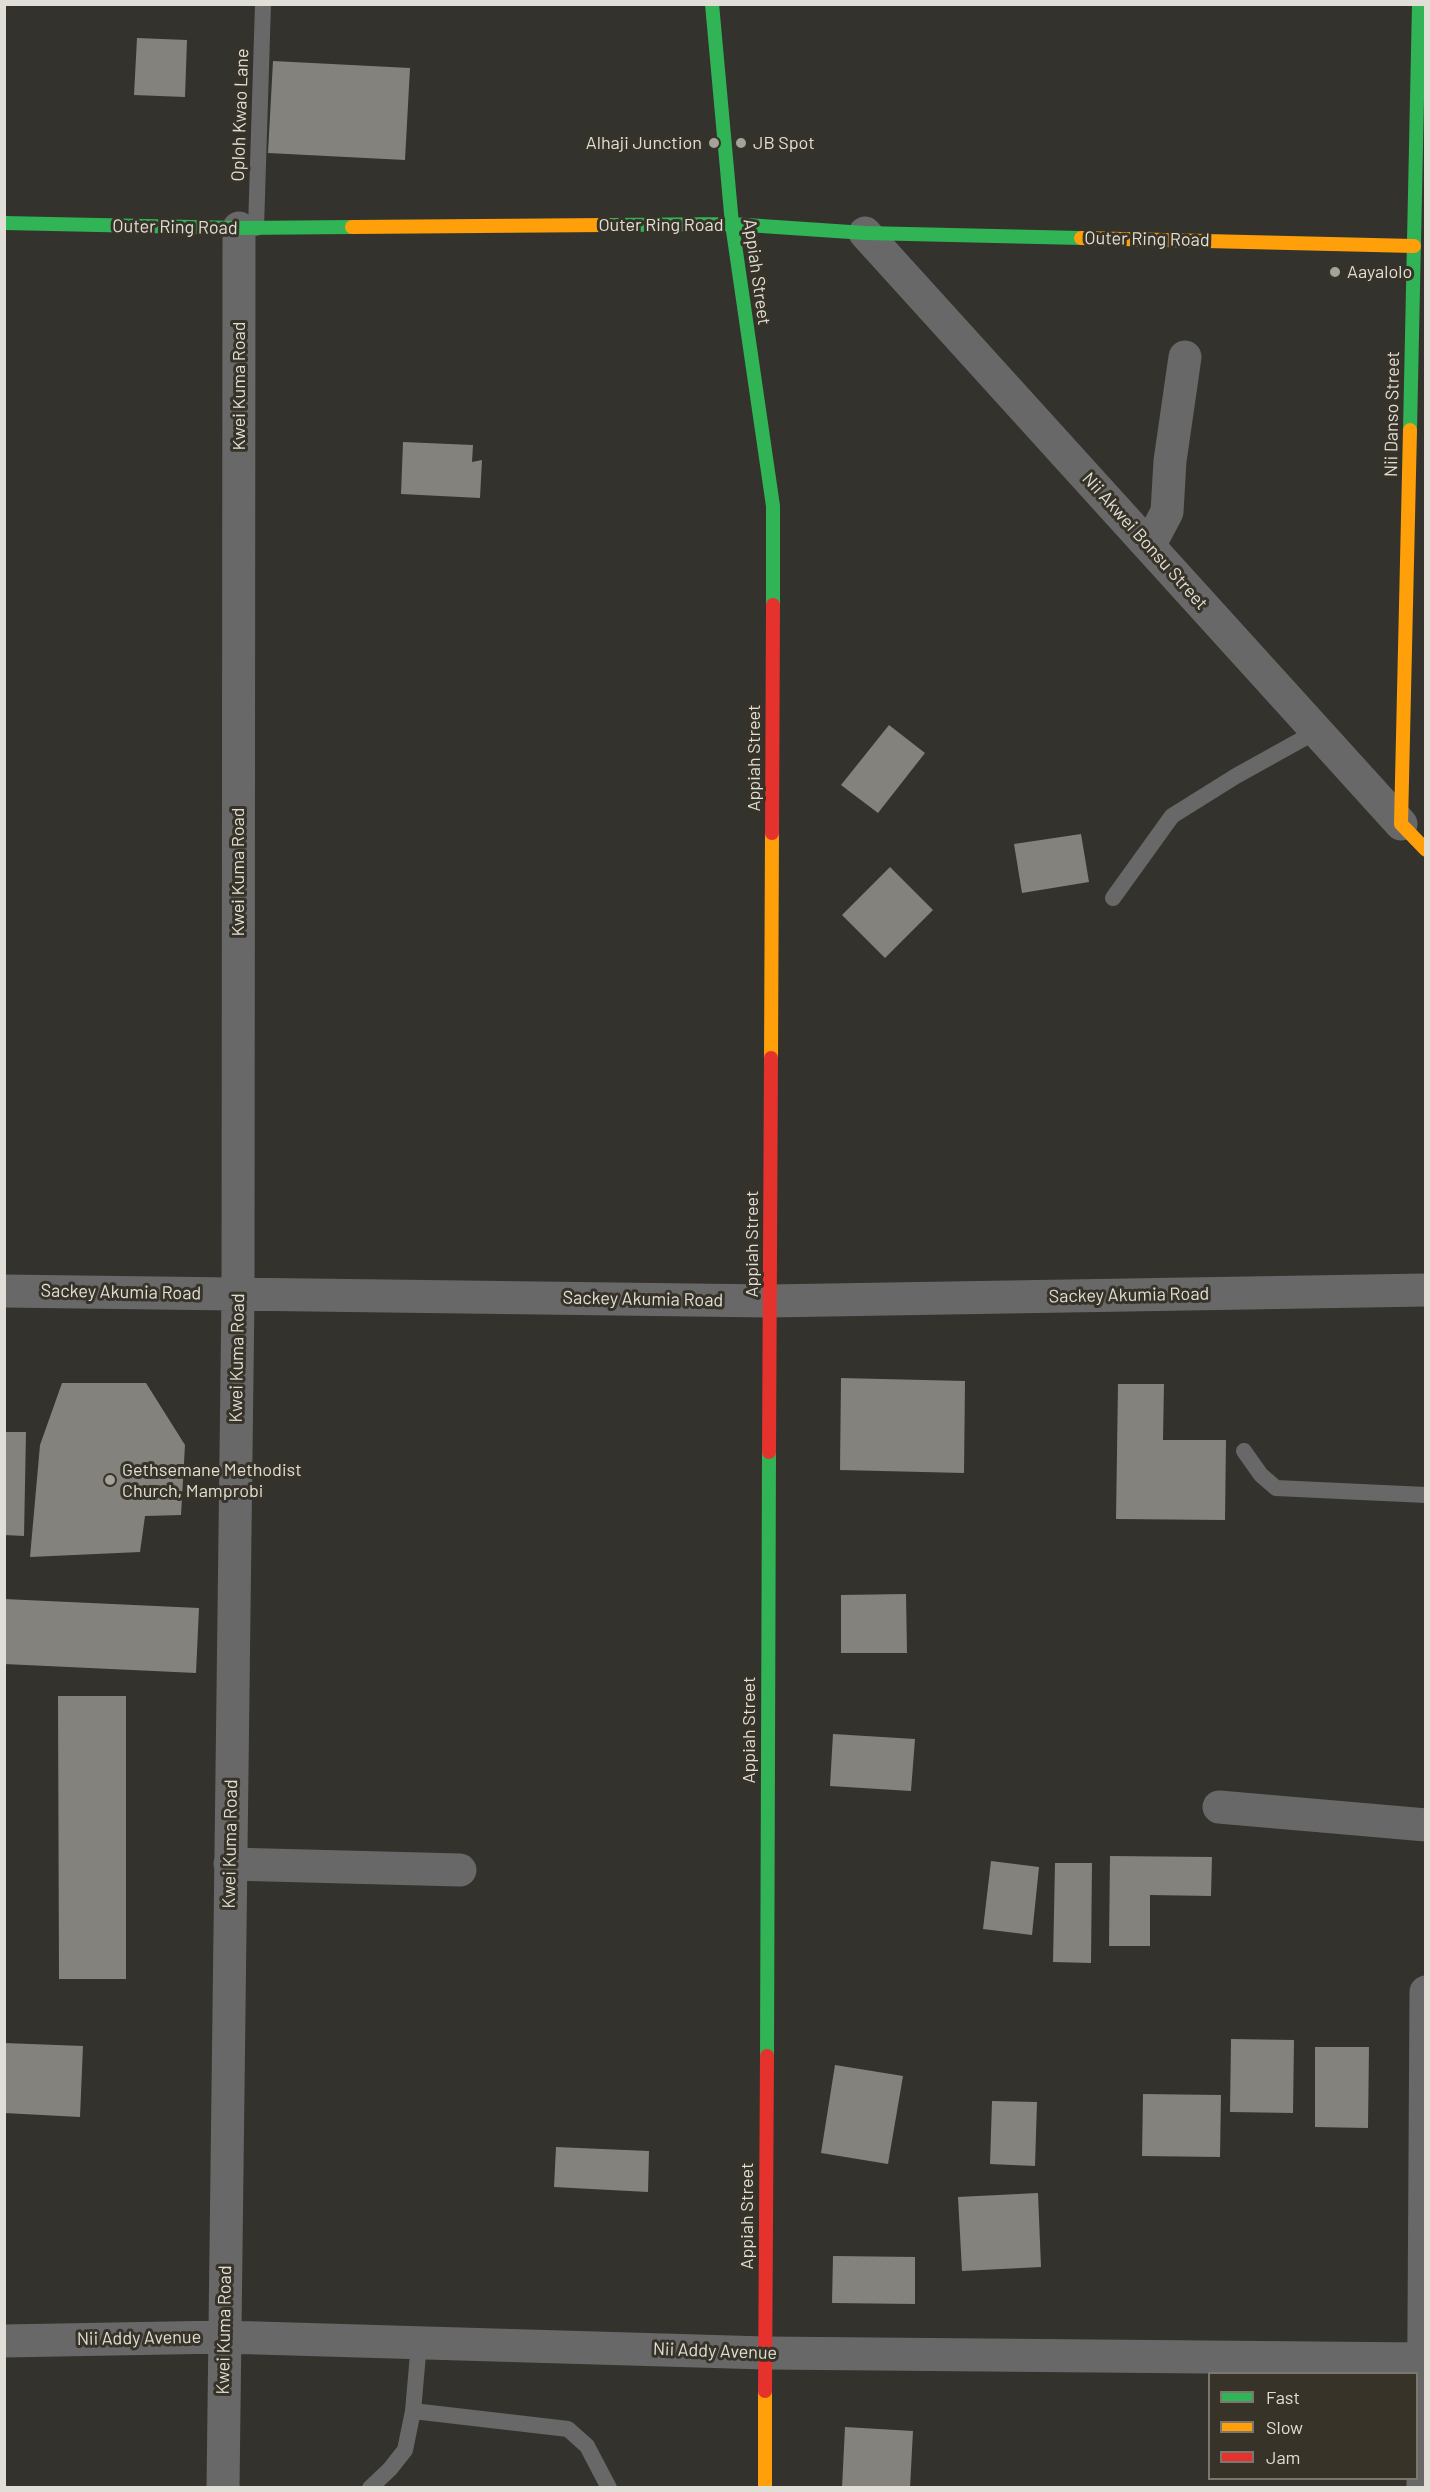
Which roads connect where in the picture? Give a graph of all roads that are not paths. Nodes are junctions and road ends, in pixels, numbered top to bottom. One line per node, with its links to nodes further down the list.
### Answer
1 (263, 4): 6 (lane, Oploh Kwao Lane)
2 (712, 4): 5 (street, Appiah Street)
3 (1419, 4): 8 (street, Nii Danso Street)
4 (4, 223): 6 (street, Outer Ring Road)
5 (732, 224): 6 (street, Outer Ring Road); 7 (street, Outer Ring Road); 18 (street, Appiah Street)
6 (248, 228): 17 (street, Kwei Kuma Road)
7 (866, 233): 8 (street, Outer Ring Road); 10 (street, Nii Akwei Bonsu Street)
8 (1420, 246): 12 (street, Nii Danso Street)
9 (1185, 357): 10 (street)
10 (1149, 546): 11 (street, Nii Akwei Bonsu Street)
11 (1317, 731): 12 (street, Nii Akwei Bonsu Street); 14 (lane)
12 (1401, 824): 13 (street, Nii Akwei Bonsu Street)
13 (1425, 850)
14 (1113, 898)
15 (1425, 1290): 18 (street, Sackey Akumia Road)
16 (4, 1291): 17 (street, Sackey Akumia Road)
17 (238, 1294): 18 (street, Sackey Akumia Road); 23 (street, Kwei Kuma Road)
18 (769, 1301): 29 (street, Appiah Street)
19 (1244, 1451): 20 (lane)
20 (1425, 1496)
21 (1219, 1807): 22 (street)
22 (1425, 1825)
23 (230, 1864): 24 (street); 26 (street, Kwei Kuma Road)
24 (460, 1870)
25 (1425, 1992): 30 (street)
26 (224, 2337): 27 (street, Nii Addy Avenue); 28 (street, Nii Addy Avenue); 32 (street, Kwei Kuma Road)
27 (4, 2341)
28 (419, 2343): 29 (street, Nii Addy Avenue); 31 (lane)
29 (765, 2353): 30 (street, Nii Addy Avenue); 35 (street, Appiah Street)
30 (1424, 2359): 36 (street)
31 (413, 2411): 33 (lane); 34 (lane)
32 (223, 2487)
33 (370, 2487)
34 (609, 2487)
35 (765, 2487)
36 (1422, 2487)

